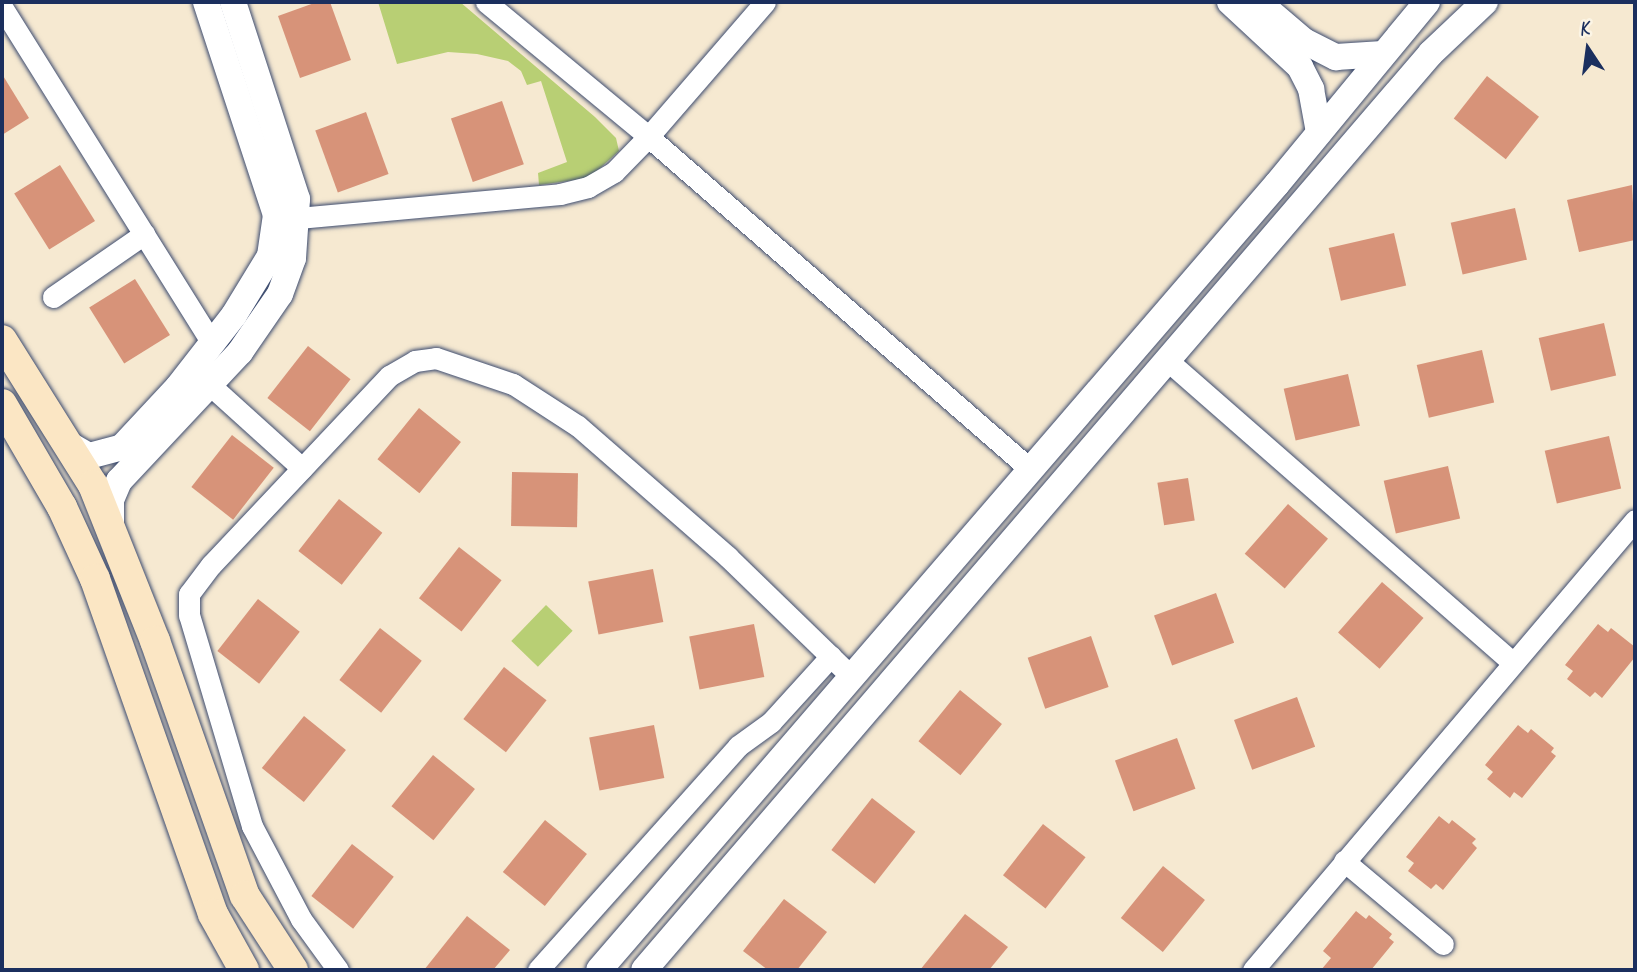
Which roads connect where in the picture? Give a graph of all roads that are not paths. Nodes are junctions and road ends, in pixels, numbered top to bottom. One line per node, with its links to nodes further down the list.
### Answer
1 (206, 2): 17 (street)
2 (233, 2): 13 (street)
3 (486, 2): 12 (street)
4 (765, 2): 12 (street)
5 (1230, 2): 11 (street)
6 (1258, 2): 10 (street)
7 (1427, 2): 10 (street)
8 (1485, 2): 18 (street)
9 (2, 6): 14 (street)
10 (1383, 54): 11 (street)
11 (1319, 132): 23 (street)
12 (649, 136): 13 (street); 23 (street)
13 (298, 218): 19 (street)
14 (144, 234): 15 (street); 17 (street)
15 (53, 297)
16 (2, 340): 21 (main road)
17 (212, 343): 21 (street)
18 (1167, 360): 27 (street); 31 (street)
19 (210, 385): 22 (street); 25 (street)
20 (2, 404): 32 (main road)
21 (68, 444): 25 (main road)
22 (302, 468): 26 (street); 34 (street)
23 (1030, 469): 28 (street)
24 (1635, 520): 27 (street)
25 (111, 526): 33 (main road)
26 (831, 656): 28 (street); 35 (street)
27 (1512, 662): 29 (street)
28 (852, 677): 36 (street)
29 (1344, 861): 30 (street); 37 (street)
30 (1443, 944)
31 (645, 969)
32 (244, 970)
33 (293, 970)
34 (338, 970)
35 (538, 970)
36 (599, 970)
37 (1253, 970)

